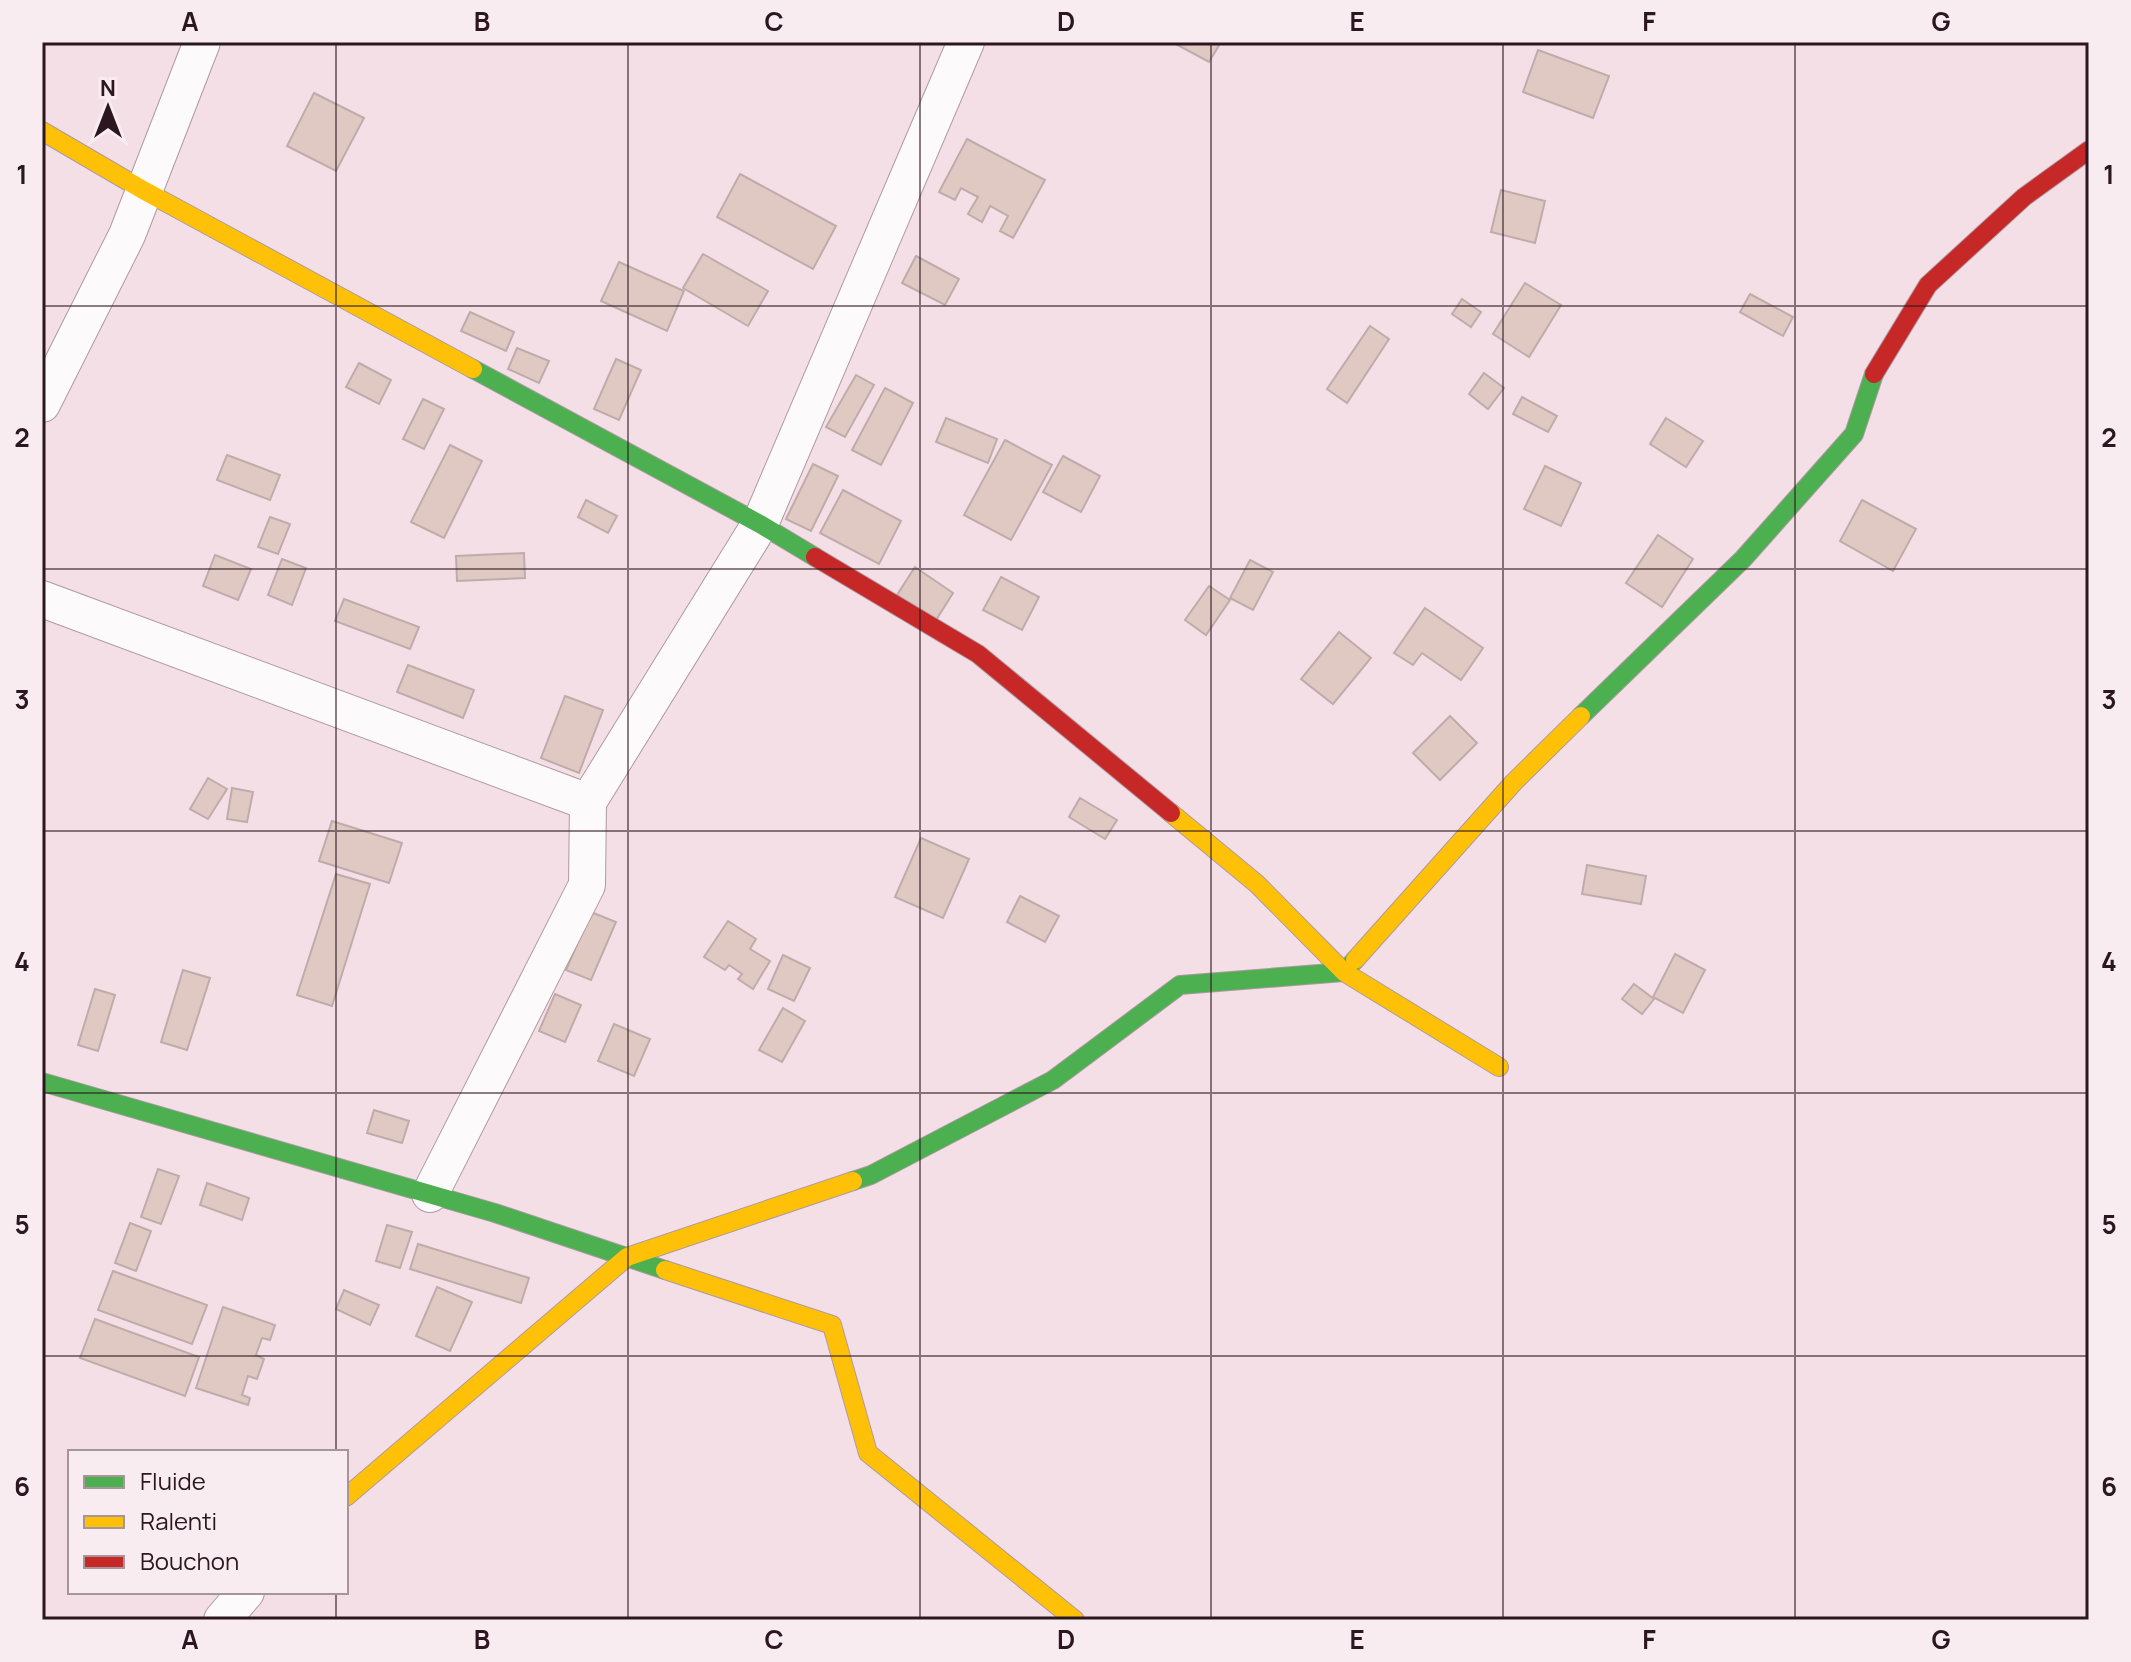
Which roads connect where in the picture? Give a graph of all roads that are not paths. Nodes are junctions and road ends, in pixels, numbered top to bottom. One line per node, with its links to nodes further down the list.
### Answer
1 (202, 42): 5 (street)
2 (966, 42): 7 (street)
3 (42, 131): 5 (street)
4 (2089, 150): 10 (street)
5 (143, 190): 6 (street); 7 (street)
6 (42, 404)
7 (760, 524): 9 (street); 10 (street)
8 (42, 599): 9 (street)
9 (588, 802): 13 (street)
10 (1344, 972): 11 (street); 14 (street)
11 (1499, 1067)
12 (42, 1082): 13 (street)
13 (430, 1194): 14 (street)
14 (627, 1257): 15 (street); 18 (street)
15 (348, 1495)
16 (244, 1594): 17 (street)
17 (222, 1620)
18 (1075, 1620)

